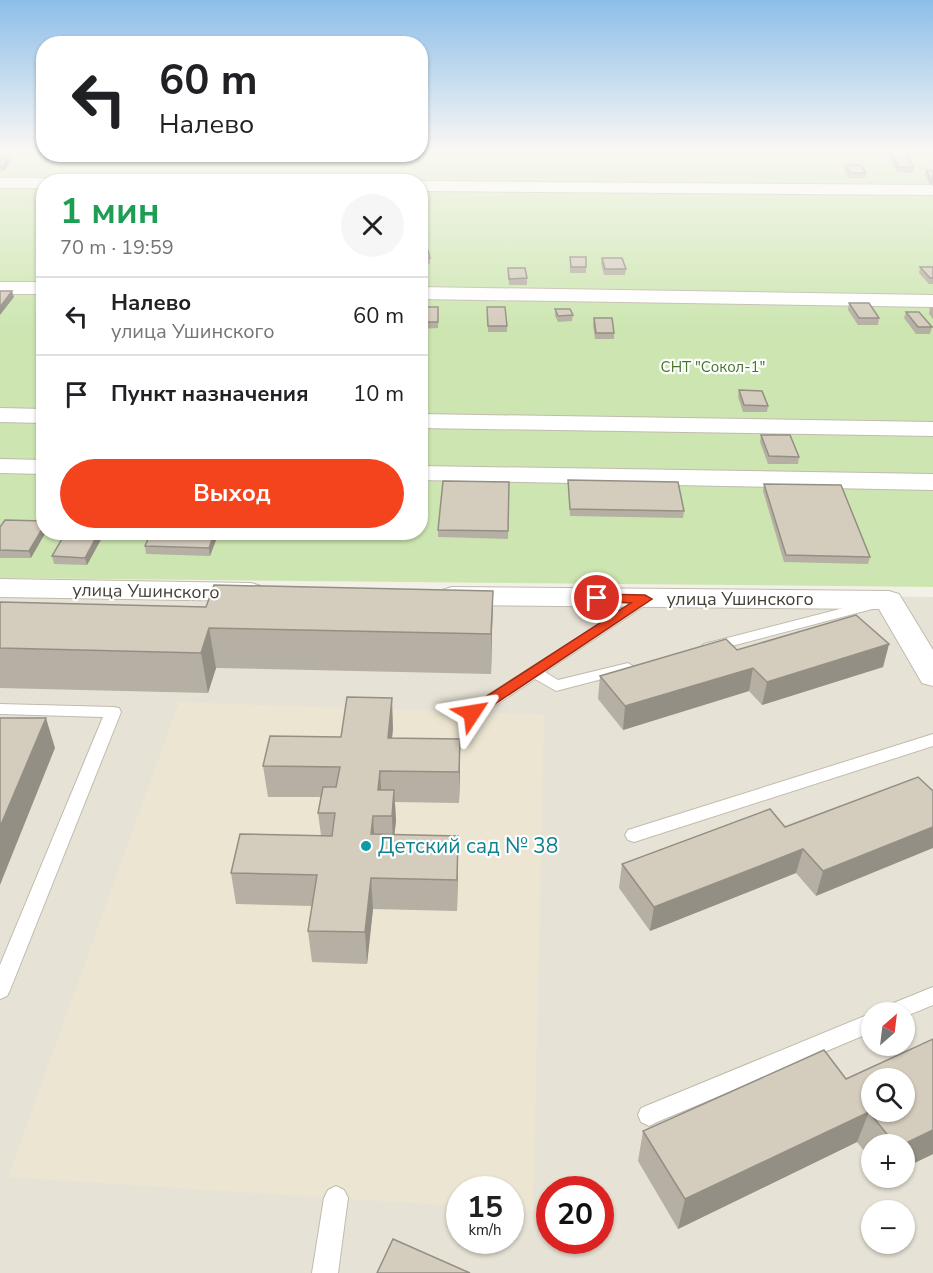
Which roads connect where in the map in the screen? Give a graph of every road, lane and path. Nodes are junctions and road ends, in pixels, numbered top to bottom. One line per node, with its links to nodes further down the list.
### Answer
1 (0, 288): 2 (street)
2 (36, 288)
3 (428, 293): 4 (street)
4 (933, 301)
5 (0, 415): 6 (street)
6 (36, 416)
7 (428, 422): 8 (street)
8 (933, 429)
9 (0, 466): 10 (street)
10 (36, 467)
11 (428, 473): 12 (street)
12 (933, 482)
13 (0, 588): 14 (street, улица Ушинского)
14 (275, 593)
15 (430, 596): 16 (street, улица Ушинского)
16 (645, 599): 17 (street, улица Ушинского); 20 (lane)
17 (889, 600): 18 (lane); 21 (street)
18 (691, 651)
19 (646, 663): 20 (lane)
20 (535, 672): 23 (lane)
21 (932, 672)
22 (0, 709): 26 (lane)
23 (472, 713)
24 (933, 740): 25 (lane)
25 (634, 835)
26 (0, 990)
27 (933, 996): 28 (lane)
28 (915, 1003)
29 (861, 1027): 30 (lane)
30 (649, 1115)
31 (336, 1198): 32 (lane)
32 (325, 1273)

